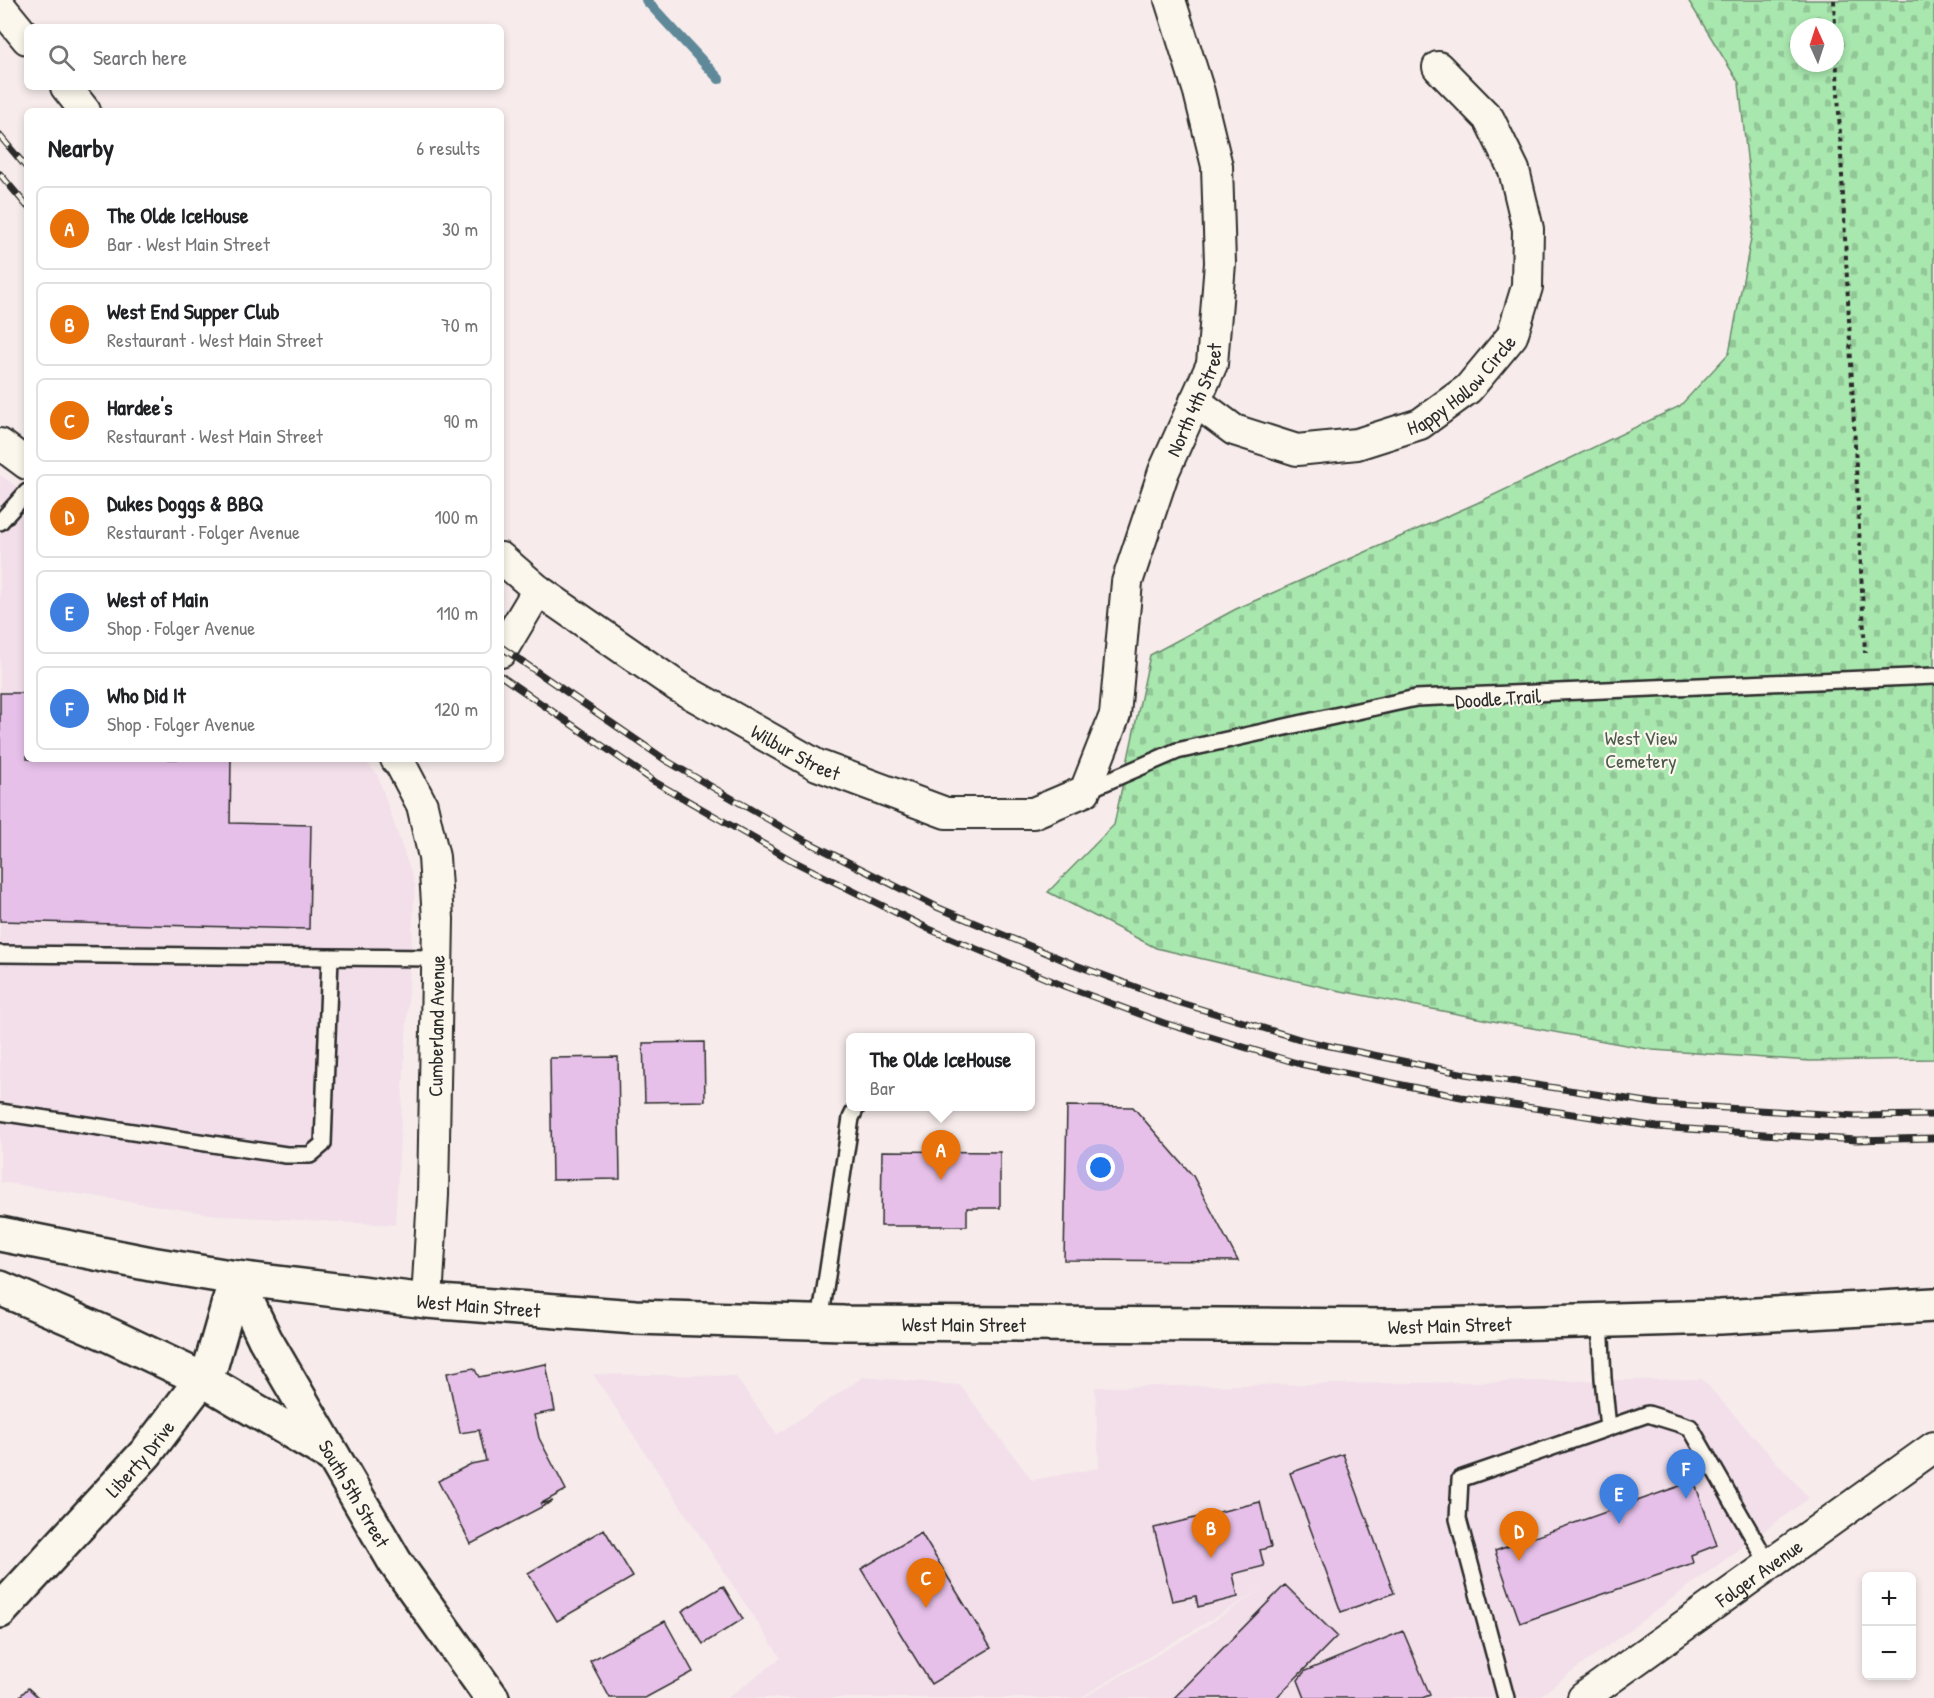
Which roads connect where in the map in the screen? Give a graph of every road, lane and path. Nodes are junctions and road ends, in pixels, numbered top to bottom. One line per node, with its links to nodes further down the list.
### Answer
1 (1170, 0): 10 (street, North 4th Street)
2 (1834, 0): 4 (path)
3 (0, 6): 5 (street)
4 (1835, 18)
5 (24, 35)
6 (1438, 67): 10 (street, Happy Hollow Circle)
7 (1837, 72): 19 (path)
8 (68, 90): 9 (street)
9 (83, 108)
10 (1195, 401): 21 (street, North 4th Street)
11 (0, 444): 12 (street)
12 (24, 462)
13 (24, 495): 14 (lane)
14 (0, 522)
15 (504, 561): 16 (street, Wilbur Street)
16 (538, 590): 17 (street); 21 (street, Wilbur Street)
17 (504, 647)
18 (1934, 676): 19 (lane)
19 (1866, 678): 21 (lane)
20 (401, 762): 24 (street, Cumberland Avenue)
21 (1085, 791)
22 (0, 954): 23 (lane)
23 (330, 957): 24 (lane); 26 (lane)
24 (437, 958): 30 (street, Cumberland Avenue)
25 (855, 1111): 33 (lane)
26 (0, 1112)
27 (0, 1234): 28 (main road, West Main Street)
28 (236, 1278): 30 (main road, West Main Street); 34 (main road, Liberty Drive); 37 (main road, South 5th Street)
29 (0, 1288): 34 (main road)
30 (427, 1301): 33 (main road, West Main Street)
31 (1934, 1305): 32 (main road, West Main Street)
32 (1600, 1320): 33 (main road, West Main Street); 35 (lane)
33 (820, 1322)
34 (202, 1378): 37 (main road); 39 (main road, Liberty Drive)
35 (1608, 1428): 38 (lane); 41 (lane)
36 (1934, 1447): 38 (street, Folger Avenue)
37 (334, 1457): 40 (main road, South 5th Street)
38 (1769, 1565): 42 (street, Folger Avenue)
39 (0, 1611)
40 (492, 1698)
41 (1506, 1698)
42 (1583, 1698)

